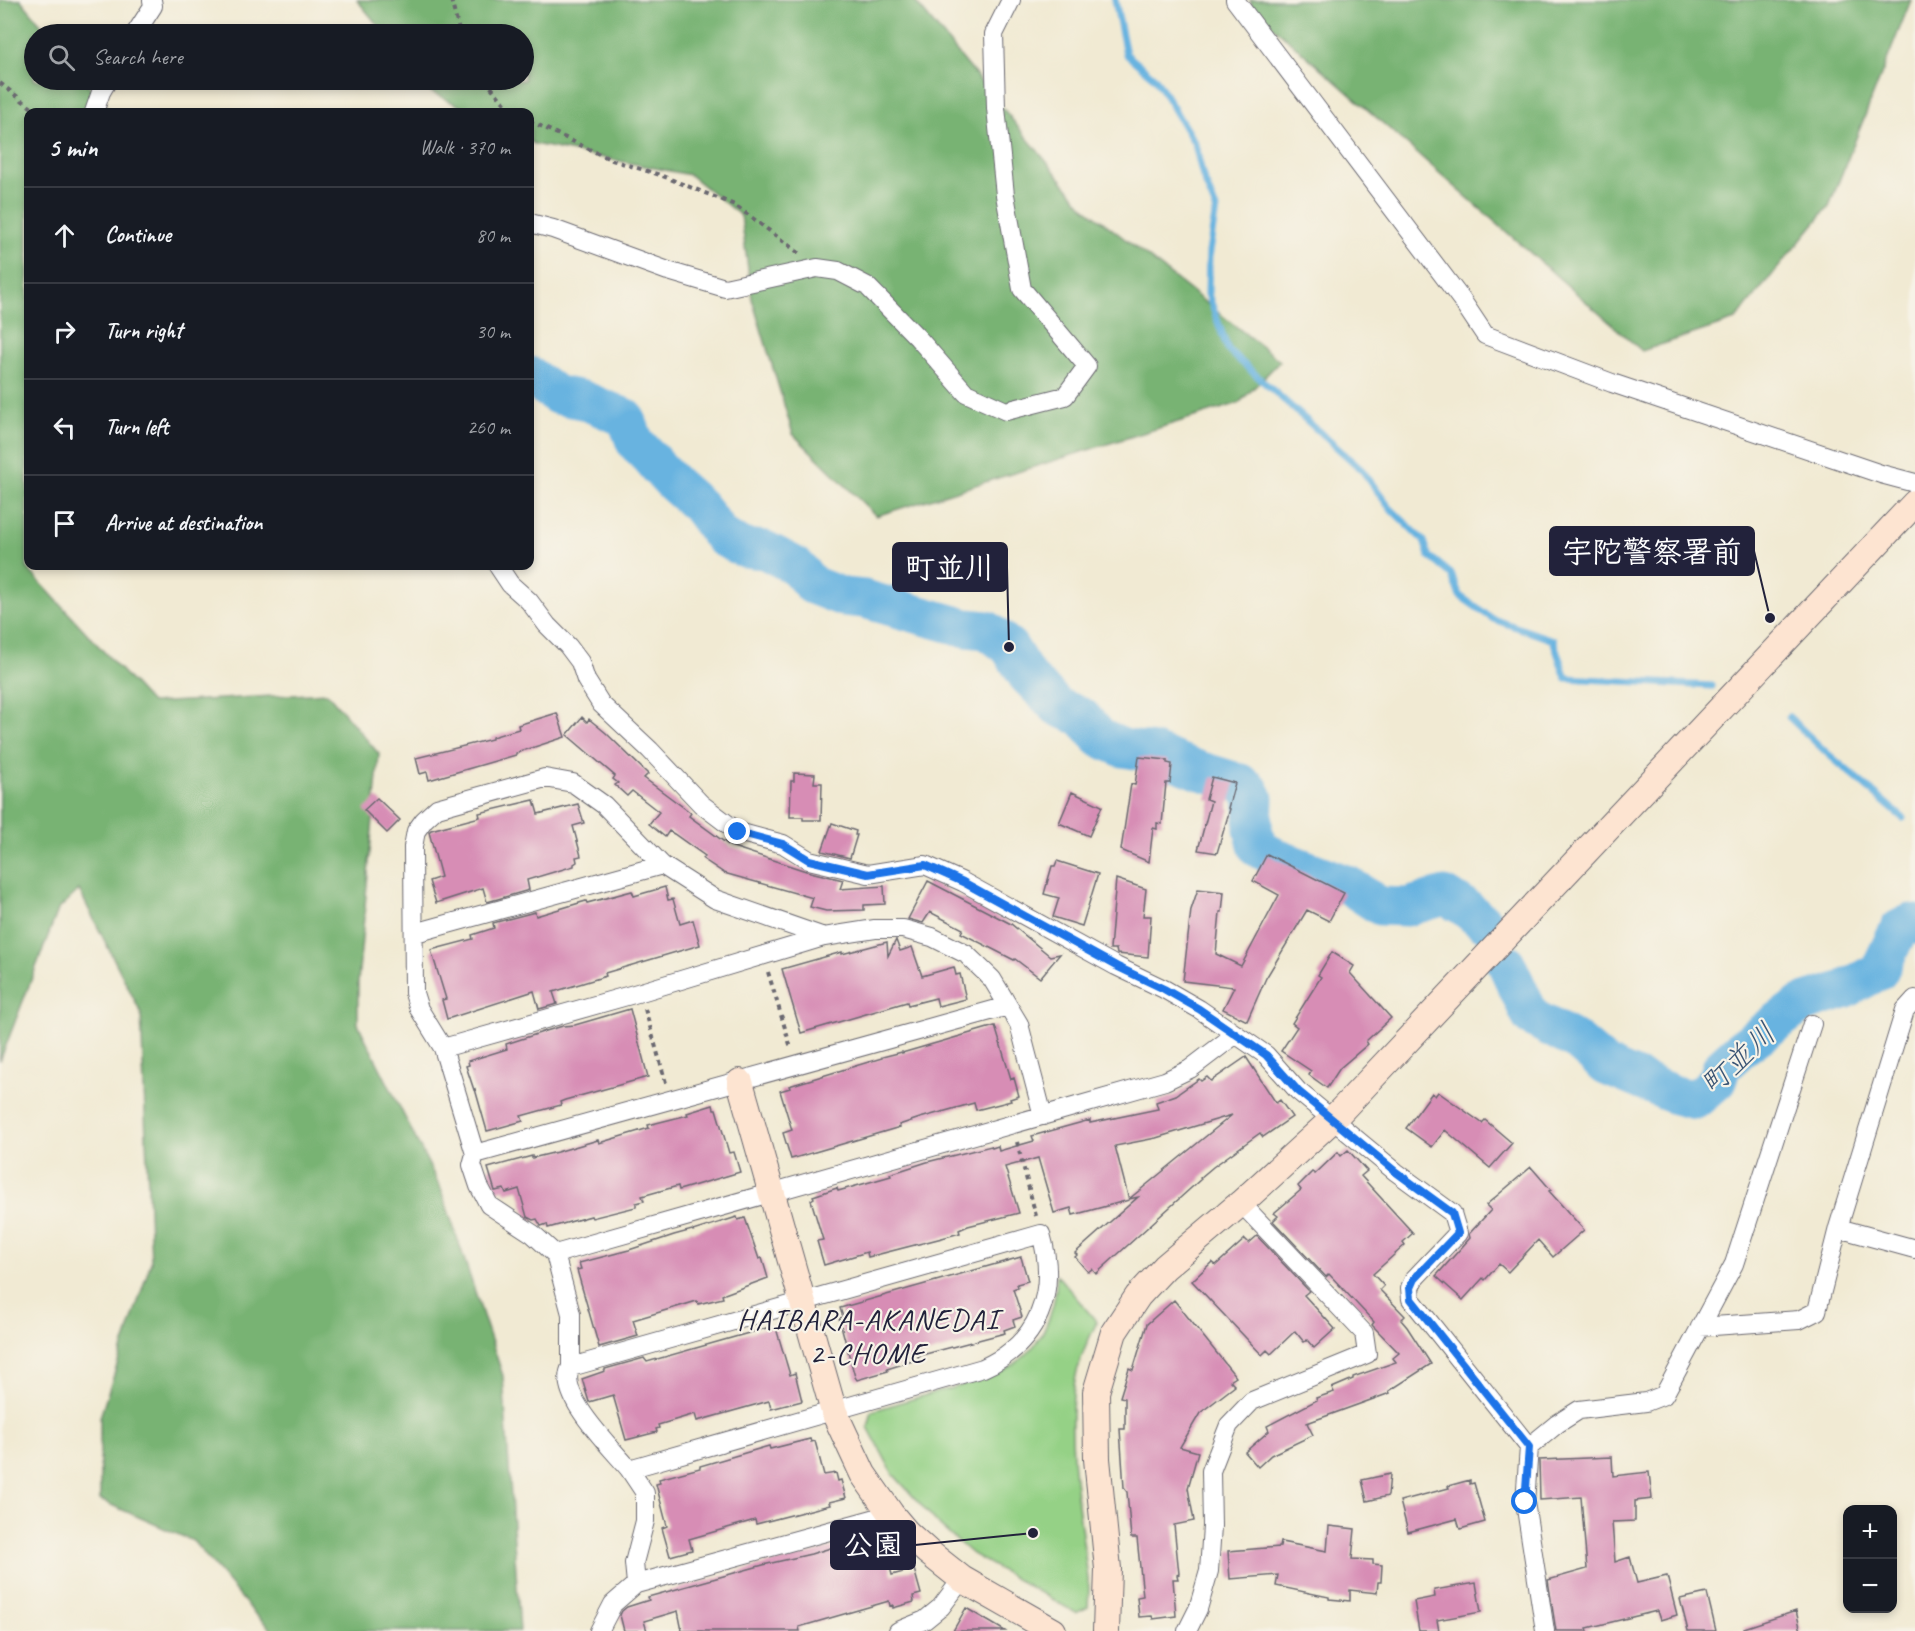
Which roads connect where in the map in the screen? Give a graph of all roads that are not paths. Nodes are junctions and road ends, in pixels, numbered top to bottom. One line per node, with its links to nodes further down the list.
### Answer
1 (152, 0): 4 (street)
2 (1011, 0): 7 (street)
3 (1235, 0): 8 (street)
4 (141, 24)
5 (102, 90): 6 (street)
6 (95, 108)
7 (534, 225)
8 (1915, 483)
9 (1915, 503): 21 (street)
10 (501, 570): 17 (street)
11 (662, 865): 12 (street); 12 (street); 13 (street)
12 (415, 933): 18 (street)
13 (824, 937): 15 (street); 18 (street)
14 (1915, 999): 25 (street)
15 (1008, 1006): 19 (street); 20 (street)
16 (1812, 1024): 29 (street)
17 (1236, 1034): 20 (street); 21 (street)
18 (442, 1048): 22 (street)
19 (740, 1082): 22 (street); 23 (street)
20 (1043, 1116): 23 (street)
21 (1333, 1119): 24 (street); 32 (street)
22 (475, 1154): 27 (street)
23 (770, 1192): 27 (street); 28 (street)
24 (1241, 1203): 40 (street); 41 (street)
25 (1838, 1228): 26 (street); 29 (street)
26 (1915, 1249)
27 (555, 1254): 30 (street)
28 (802, 1302): 30 (street); 31 (street); 31 (street)
29 (1700, 1327): 32 (street)
30 (571, 1366): 33 (street)
31 (834, 1412): 33 (street); 34 (street)
32 (1529, 1447): 42 (street)
33 (629, 1468): 36 (street)
34 (891, 1514): 35 (street); 36 (street)
35 (962, 1579): 38 (street); 39 (street)
36 (636, 1584): 37 (street)
37 (599, 1631)
38 (898, 1631)
39 (1053, 1631)
40 (1106, 1631)
41 (1187, 1631)
42 (1545, 1631)

